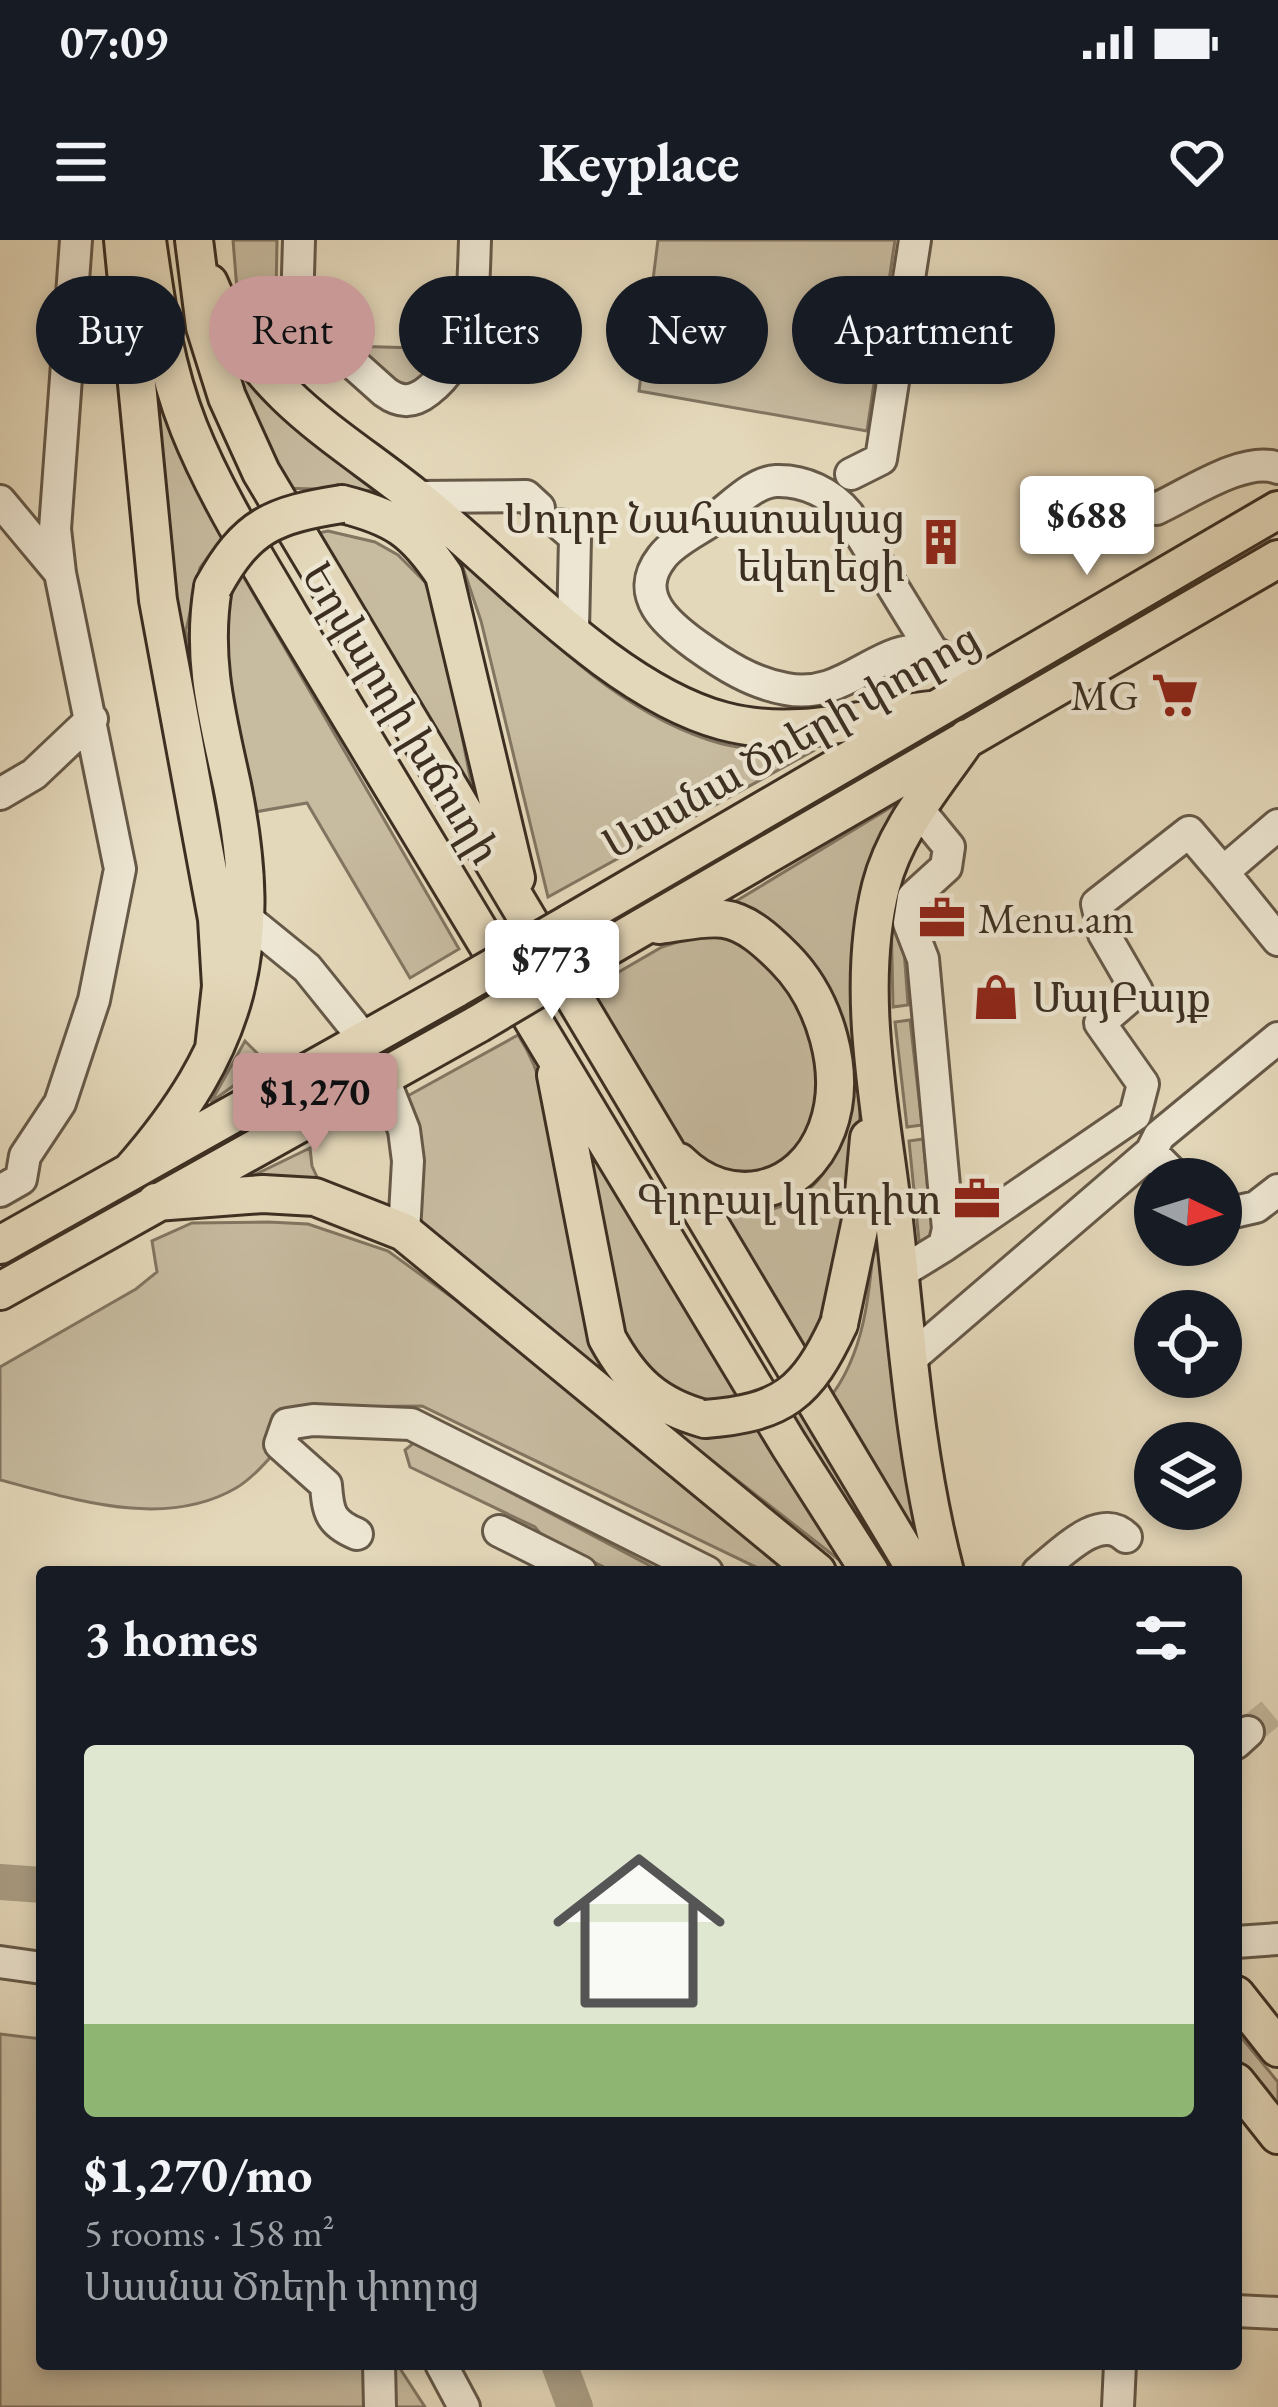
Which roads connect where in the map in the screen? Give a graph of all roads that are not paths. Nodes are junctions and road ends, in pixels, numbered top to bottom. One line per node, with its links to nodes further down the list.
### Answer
1 (76, 240): 19 (street)
2 (123, 240): 37 (main road)
3 (147, 240): 36 (main road, Եղվարդի խճուղի)
4 (298, 240): 8 (street)
5 (476, 240): 10 (street)
6 (915, 240): 13 (street)
7 (195, 246): 9 (main road); 30 (main road, Եղվարդի խճուղի)
8 (297, 276)
9 (209, 283)
10 (375, 381)
11 (277, 384): 14 (main road)
12 (1278, 468): 17 (street)
13 (850, 474)
14 (416, 497): 20 (main road); 20 (street)
15 (0, 501): 19 (street)
16 (1278, 510): 22 (main road, Սասնա Ծռերի փողոց)
17 (1057, 531)
18 (1278, 560): 25 (main road, Սասնա Ծռերի փողոց)
19 (60, 572): 24 (street)
20 (573, 631): 23 (main road)
21 (932, 651): 21 (street); 22 (street)
22 (967, 689): 23 (main road, Սասնա Ծռերի փողոց)
23 (932, 710): 35 (main road, Սասնա Ծռերի փողոց, bridge)
24 (92, 719): 26 (street); 45 (street)
25 (967, 738): 27 (main road); 32 (main road, Սասնա Ծռերի փողոց)
26 (0, 794)
27 (918, 808): 38 (main road); 50 (street)
28 (1278, 825): 29 (street)
29 (1222, 872): 33 (street); 50 (street)
30 (525, 916): 31 (main road, bridge); 40 (main road, Եղվարդի խճուղի)
31 (248, 920): 35 (street); 37 (main road)
32 (650, 926): 39 (main road, Սասնա Ծռերի փողոց, bridge); 40 (main road)
33 (1278, 940)
34 (1278, 1038): 41 (street)
35 (365, 1040): 43 (main road, Սասնա Ծռերի փողոց)
36 (550, 1048): 38 (main road, bridge); 60 (main road, Եղվարդի խճուղի)
37 (214, 1049): 43 (main road)
38 (874, 1049): 51 (main road)
39 (383, 1076): 46 (main road, Սասնա Ծռերի փողոց); 48 (street)
40 (663, 1147): 61 (main road, Եղվարդի խճուղի)
41 (1151, 1152): 42 (street); 53 (street)
42 (1157, 1158)
43 (114, 1181): 49 (main road, Սասնա Ծռերի փողոց)
44 (1278, 1190): 47 (street)
45 (0, 1191)
46 (156, 1202): 48 (main road); 52 (main road, Սասնա Ծռերի փողոց)
47 (1242, 1210)
48 (404, 1232): 59 (main road)
49 (0, 1246)
50 (944, 1246): 51 (street)
51 (900, 1273): 53 (main road)
52 (0, 1291)
53 (910, 1359): 62 (main road)
54 (499, 1531): 57 (street)
55 (357, 1534): 58 (street)
56 (1126, 1537): 63 (street)
57 (569, 1566)
58 (695, 1566)
59 (810, 1566)
60 (866, 1566)
61 (913, 1566)
62 (943, 1566)
63 (1046, 1566)
64 (1278, 1939): 65 (street)
65 (1242, 1942)
66 (0, 1962): 67 (street)
67 (36, 1967)
68 (1242, 2003): 69 (main road)
69 (1278, 2048)
70 (1242, 2090): 71 (main road)
71 (1278, 2135)
72 (1242, 2311): 73 (street)
73 (1278, 2313)
74 (379, 2370): 77 (street)
75 (445, 2370): 78 (street)
76 (1120, 2370): 79 (street)
77 (380, 2407)
78 (464, 2407)
79 (1118, 2407)

